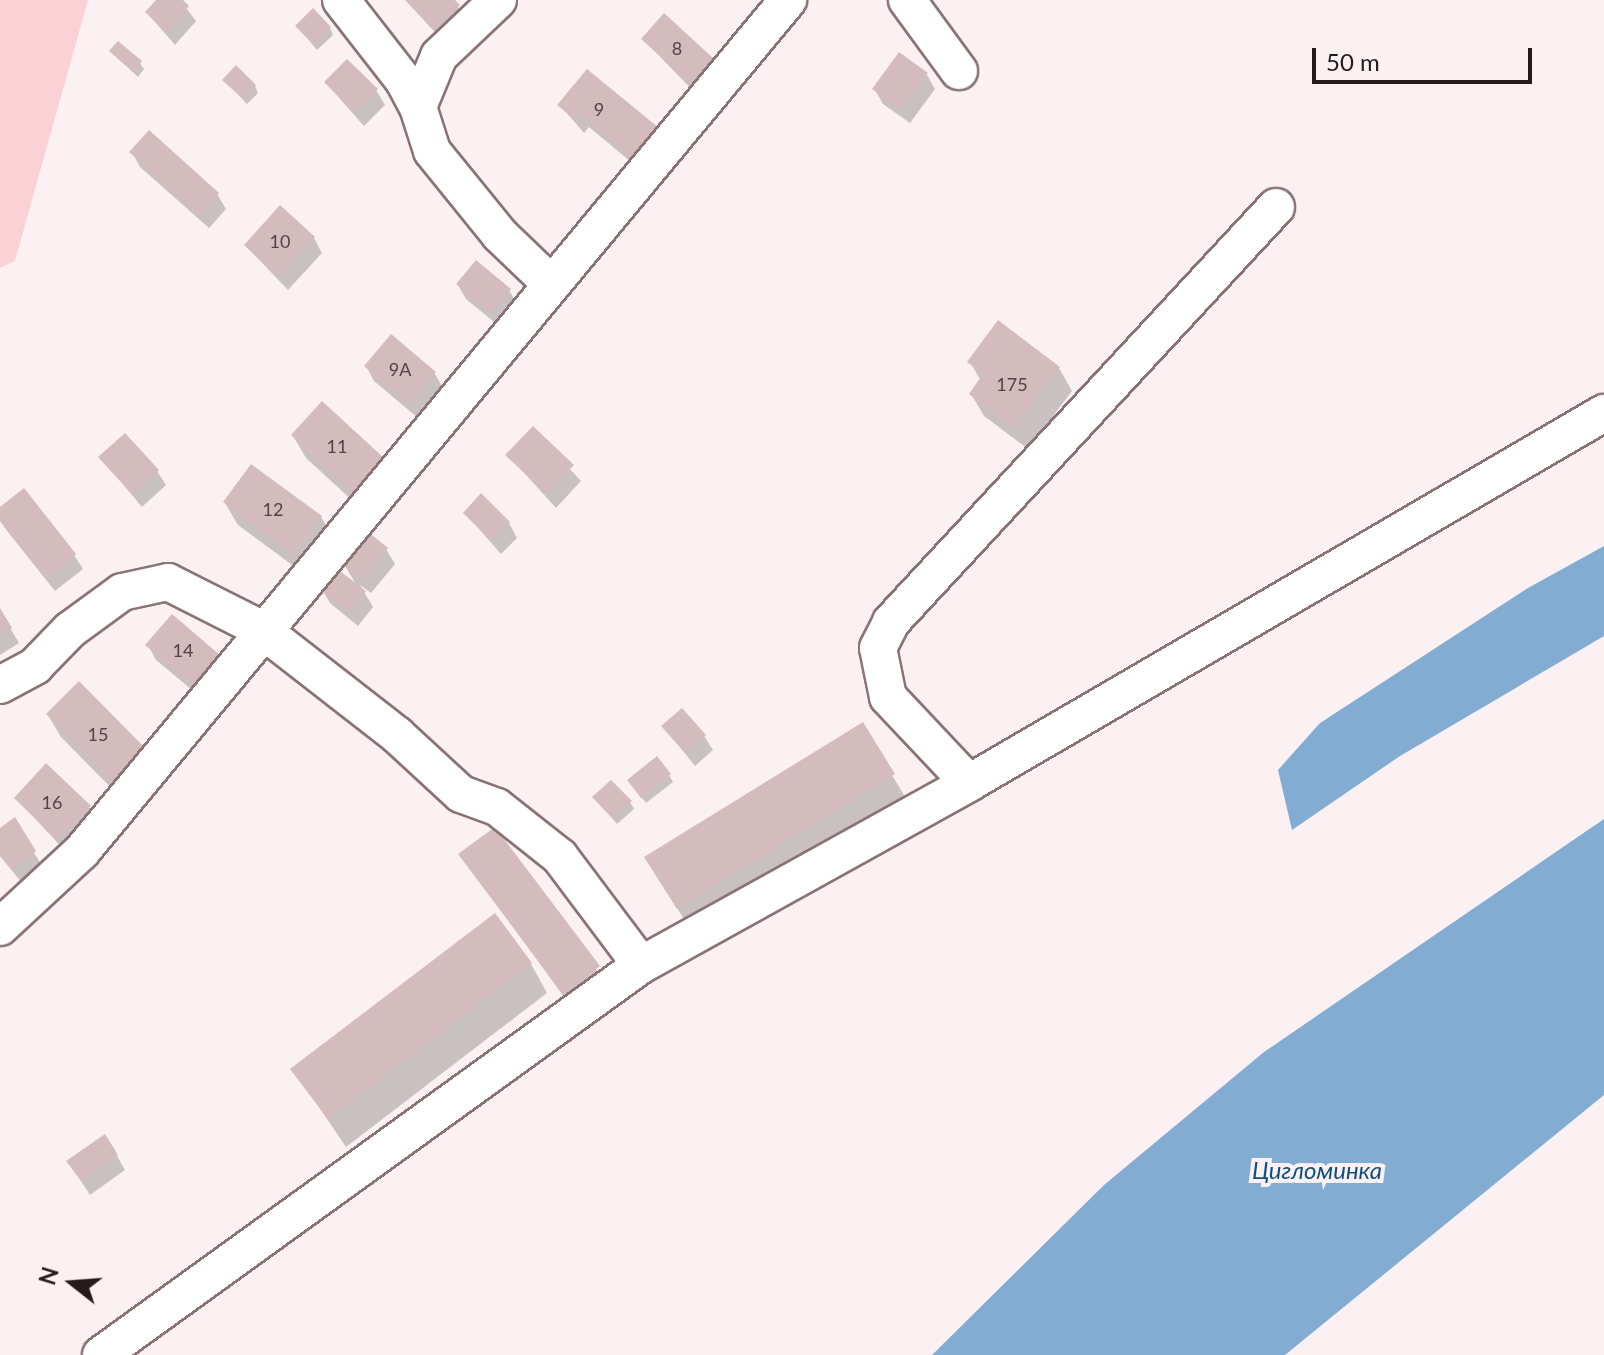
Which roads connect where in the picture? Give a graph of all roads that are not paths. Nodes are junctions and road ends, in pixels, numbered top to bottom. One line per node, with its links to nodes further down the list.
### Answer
1 (341, 0): 6 (street)
2 (498, 0): 6 (street)
3 (907, 0): 5 (street)
4 (775, 4): 8 (street)
5 (959, 71)
6 (418, 107): 8 (street)
7 (1276, 207): 12 (street)
8 (549, 282): 10 (street)
9 (1604, 413): 12 (street)
10 (261, 629): 11 (street); 13 (street); 14 (street)
11 (0, 685)
12 (969, 783): 14 (street)
13 (0, 927)
14 (641, 965): 15 (street)
15 (101, 1355)

